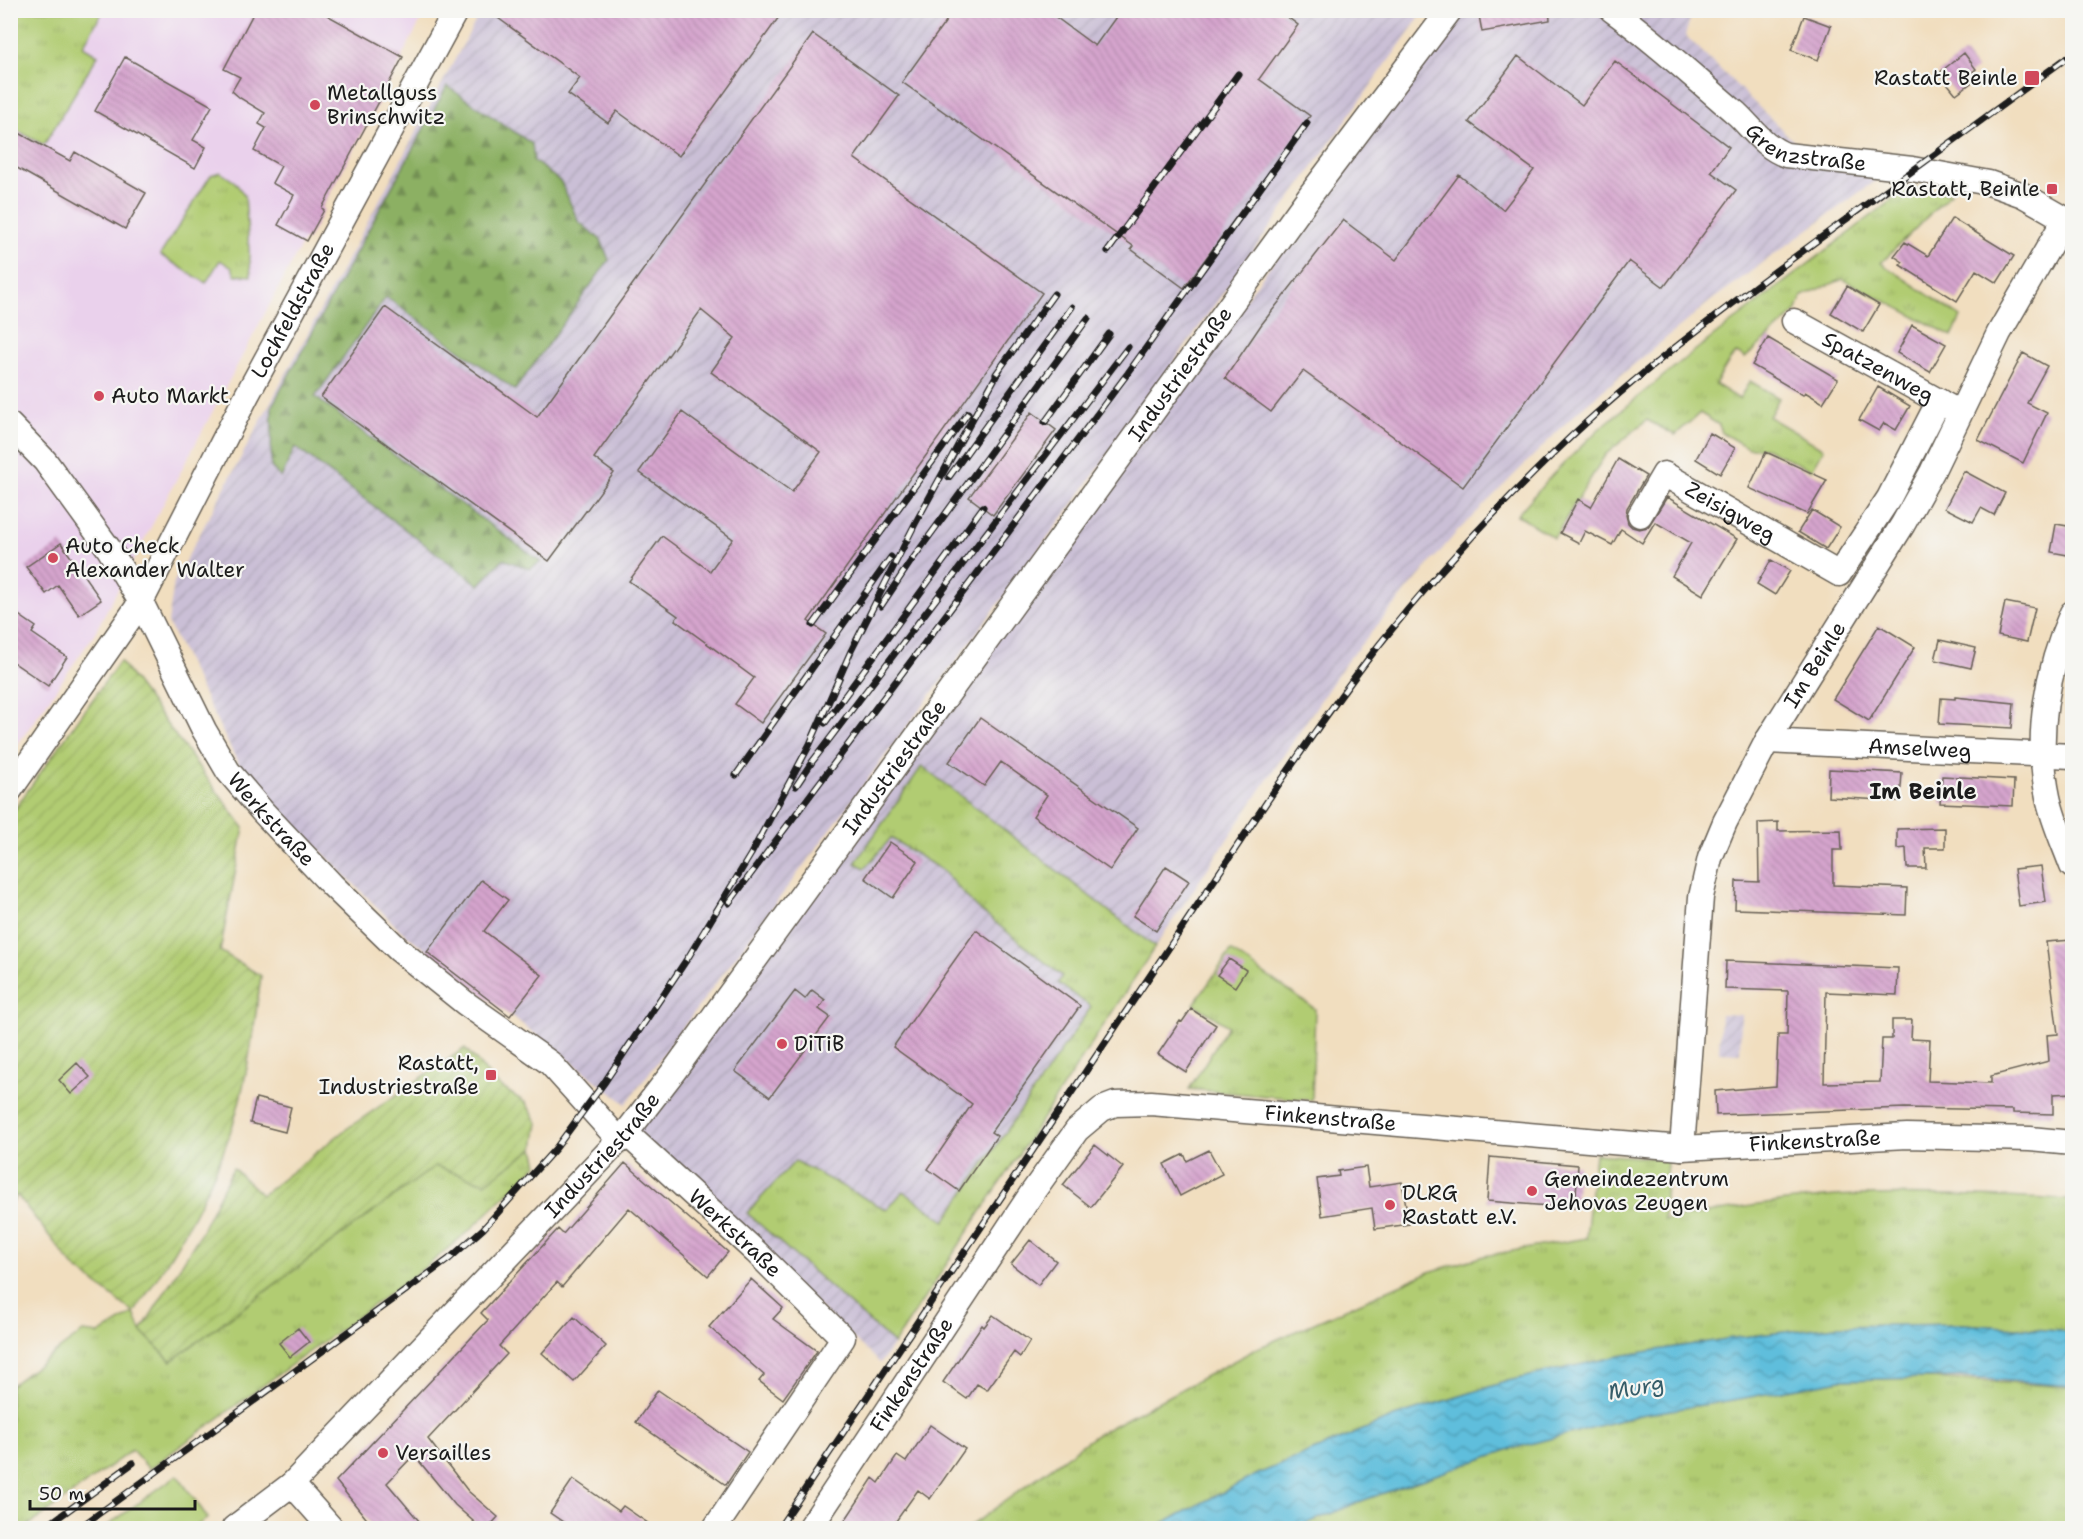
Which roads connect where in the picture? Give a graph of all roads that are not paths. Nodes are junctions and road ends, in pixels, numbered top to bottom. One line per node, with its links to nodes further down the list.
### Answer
1 (456, 10): 10 (street, Lochfeldstraße)
2 (1450, 10): 17 (street, Industriestraße)
3 (1612, 10): 4 (street, Grenzstraße)
4 (2069, 221): 7 (street, Im Beinle)
5 (1794, 321): 6 (street, Spatzenweg)
6 (1939, 401): 7 (street, Spatzenweg); 9 (street, Zeisigweg)
7 (1961, 413): 12 (street, Im Beinle)
8 (10, 425): 10 (street, Werkstraße)
9 (1640, 516)
10 (141, 602): 15 (street, Lochfeldstraße); 17 (street, Werkstraße)
11 (2073, 614): 13 (street)
12 (1767, 741): 13 (street, Amselweg); 19 (street, Im Beinle)
13 (2042, 754): 14 (street, Amselweg); 16 (street)
14 (2073, 756)
15 (10, 790)
16 (2073, 866)
17 (623, 1137): 20 (street, Industriestraße); 23 (street, Werkstraße)
18 (2073, 1143): 19 (street, Finkenstraße)
19 (1682, 1148): 24 (street, Finkenstraße)
20 (292, 1484): 21 (street, Industriestraße); 22 (street)
21 (234, 1528)
22 (331, 1528)
23 (715, 1528)
24 (810, 1528)

